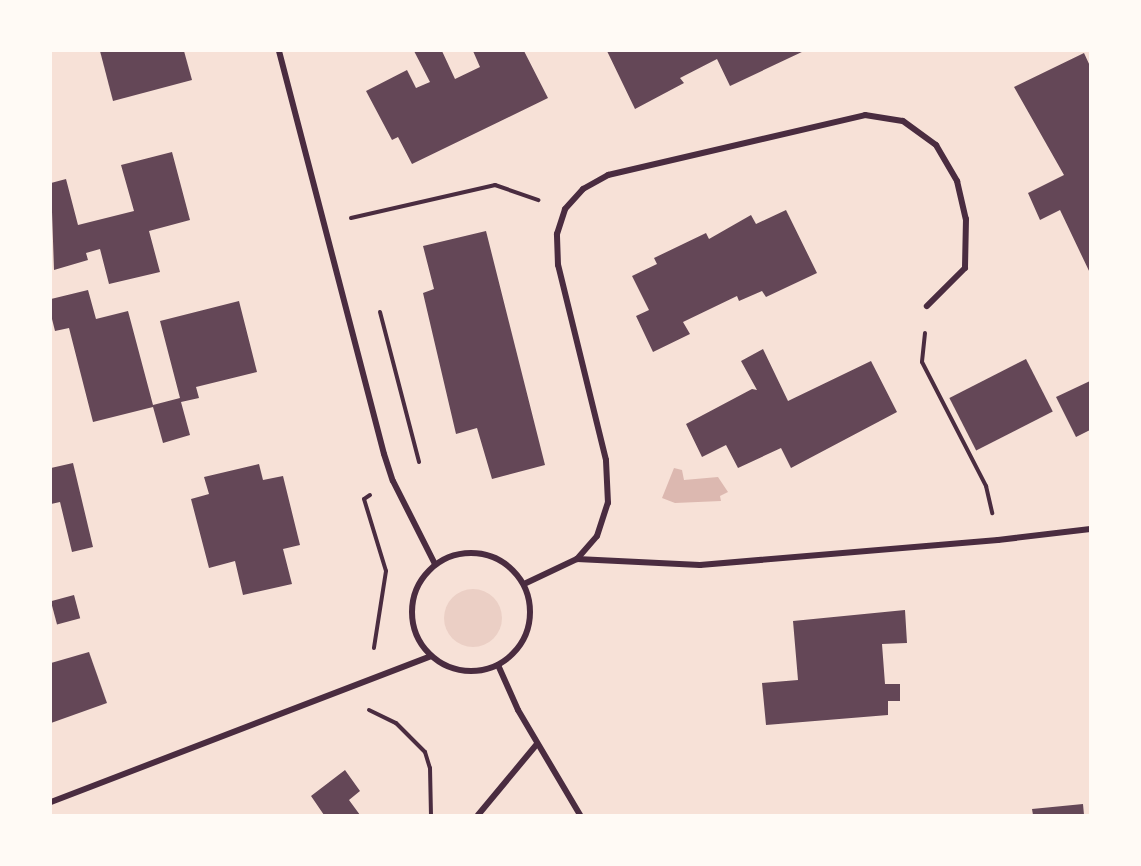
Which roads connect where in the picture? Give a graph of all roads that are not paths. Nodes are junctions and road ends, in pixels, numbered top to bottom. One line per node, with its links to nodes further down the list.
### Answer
1 (279, 51): 5 (street)
2 (927, 306): 4 (street)
3 (1090, 529): 4 (street)
4 (577, 559): 6 (street)
5 (435, 564): 6 (street); 7 (street)
6 (524, 584): 8 (street)
7 (431, 656): 8 (street); 10 (street)
8 (498, 665): 9 (street)
9 (537, 744): 11 (street); 12 (street)
10 (51, 802)
11 (478, 815)
12 (580, 815)

